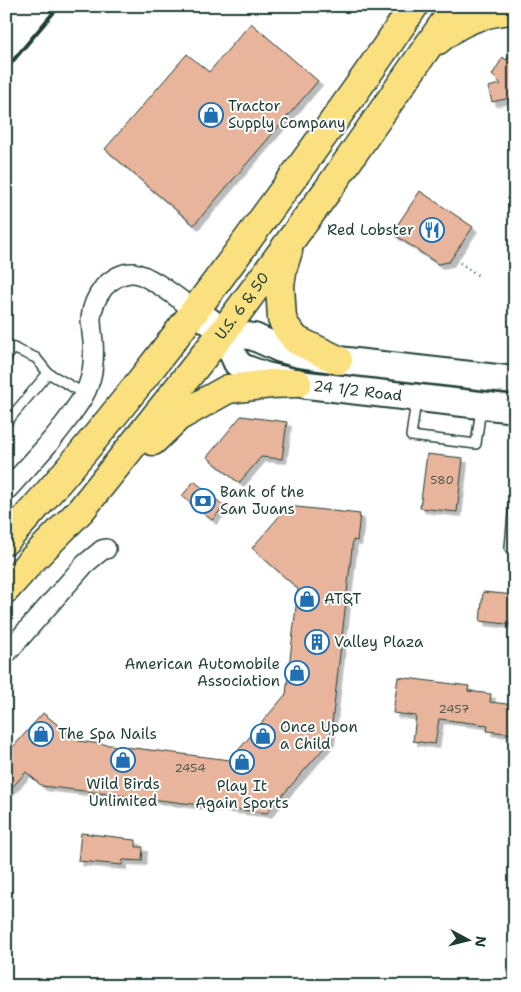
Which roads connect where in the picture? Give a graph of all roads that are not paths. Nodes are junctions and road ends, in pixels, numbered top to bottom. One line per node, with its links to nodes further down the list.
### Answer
1 (414, 6): 6 (highway)
2 (456, 6): 4 (highway, U.S. 6 & 50)
3 (515, 10): 4 (highway)
4 (420, 59): 5 (highway, U.S. 6 & 50)
5 (292, 237): 7 (highway, U.S. 6 & 50); 10 (highway)
6 (196, 311): 7 (main road, 24 1/2 Road); 14 (street); 22 (highway)
7 (223, 332): 10 (main road, 24 1/2 Road); 13 (main road, 24 1/2 Road); 21 (highway, U.S. 6 & 50)
8 (10, 347): 9 (lane); 11 (lane)
9 (6, 358)
10 (338, 360): 12 (main road, 24 1/2 Road)
11 (48, 373): 14 (lane); 18 (lane)
12 (515, 380)
13 (297, 383): 15 (main road, 24 1/2 Road); 21 (highway)
14 (85, 394): 20 (street)
15 (416, 398): 16 (main road, 24 1/2 Road); 16 (lane)
16 (481, 405): 17 (main road, 24 1/2 Road)
17 (515, 410)
18 (6, 423)
19 (515, 490): 24 (lane)
20 (6, 491)
21 (80, 510): 28 (highway, U.S. 6 & 50)
22 (26, 518): 23 (highway); 26 (highway)
23 (6, 540)
24 (513, 548): 27 (lane)
25 (106, 549): 29 (street)
26 (6, 556)
27 (515, 558)
28 (6, 589)
29 (6, 654)

